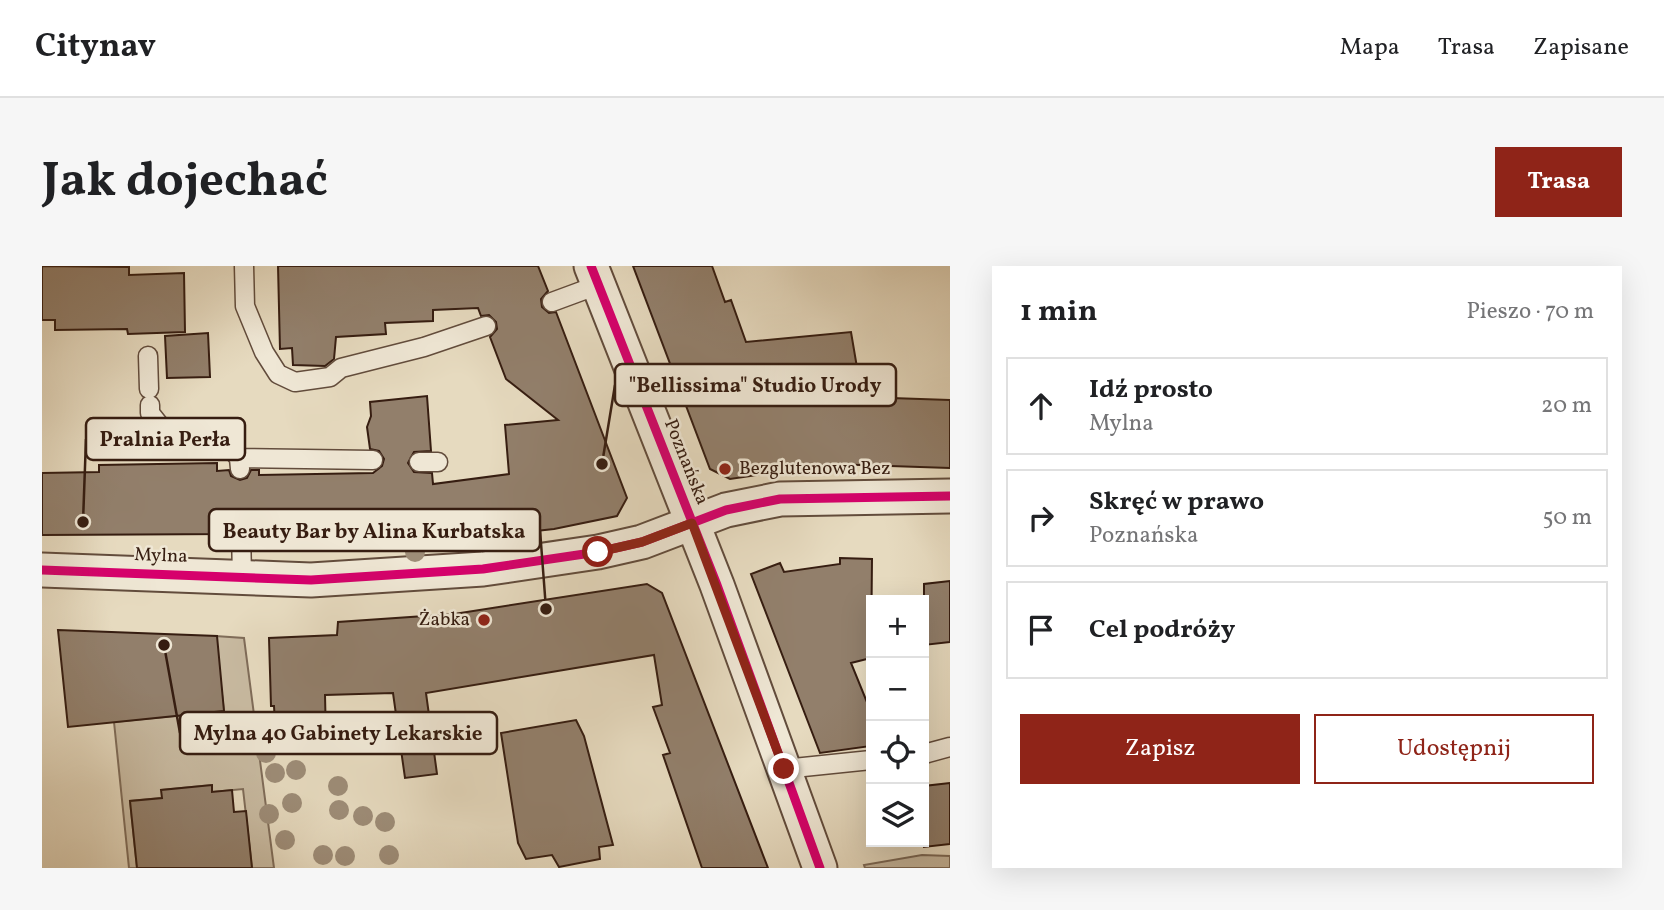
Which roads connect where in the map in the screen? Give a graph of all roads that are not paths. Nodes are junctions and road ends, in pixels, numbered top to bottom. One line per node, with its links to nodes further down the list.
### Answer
1 (244, 266): 4 (lane)
2 (594, 276): 3 (lane); 10 (street, Poznańska)
3 (552, 302)
4 (486, 326)
5 (148, 356): 6 (lane)
6 (373, 460)
7 (419, 462): 8 (lane)
8 (438, 462)
9 (950, 496): 10 (street, Mylna)
10 (692, 523): 13 (street, Mylna); 17 (street, Poznańska)
11 (241, 531): 13 (lane)
12 (42, 570): 13 (street, Mylna)
13 (242, 577)
14 (950, 747): 15 (lane)
15 (929, 753)
16 (866, 761): 17 (lane)
17 (784, 769): 18 (street, Poznańska)
18 (820, 868)

